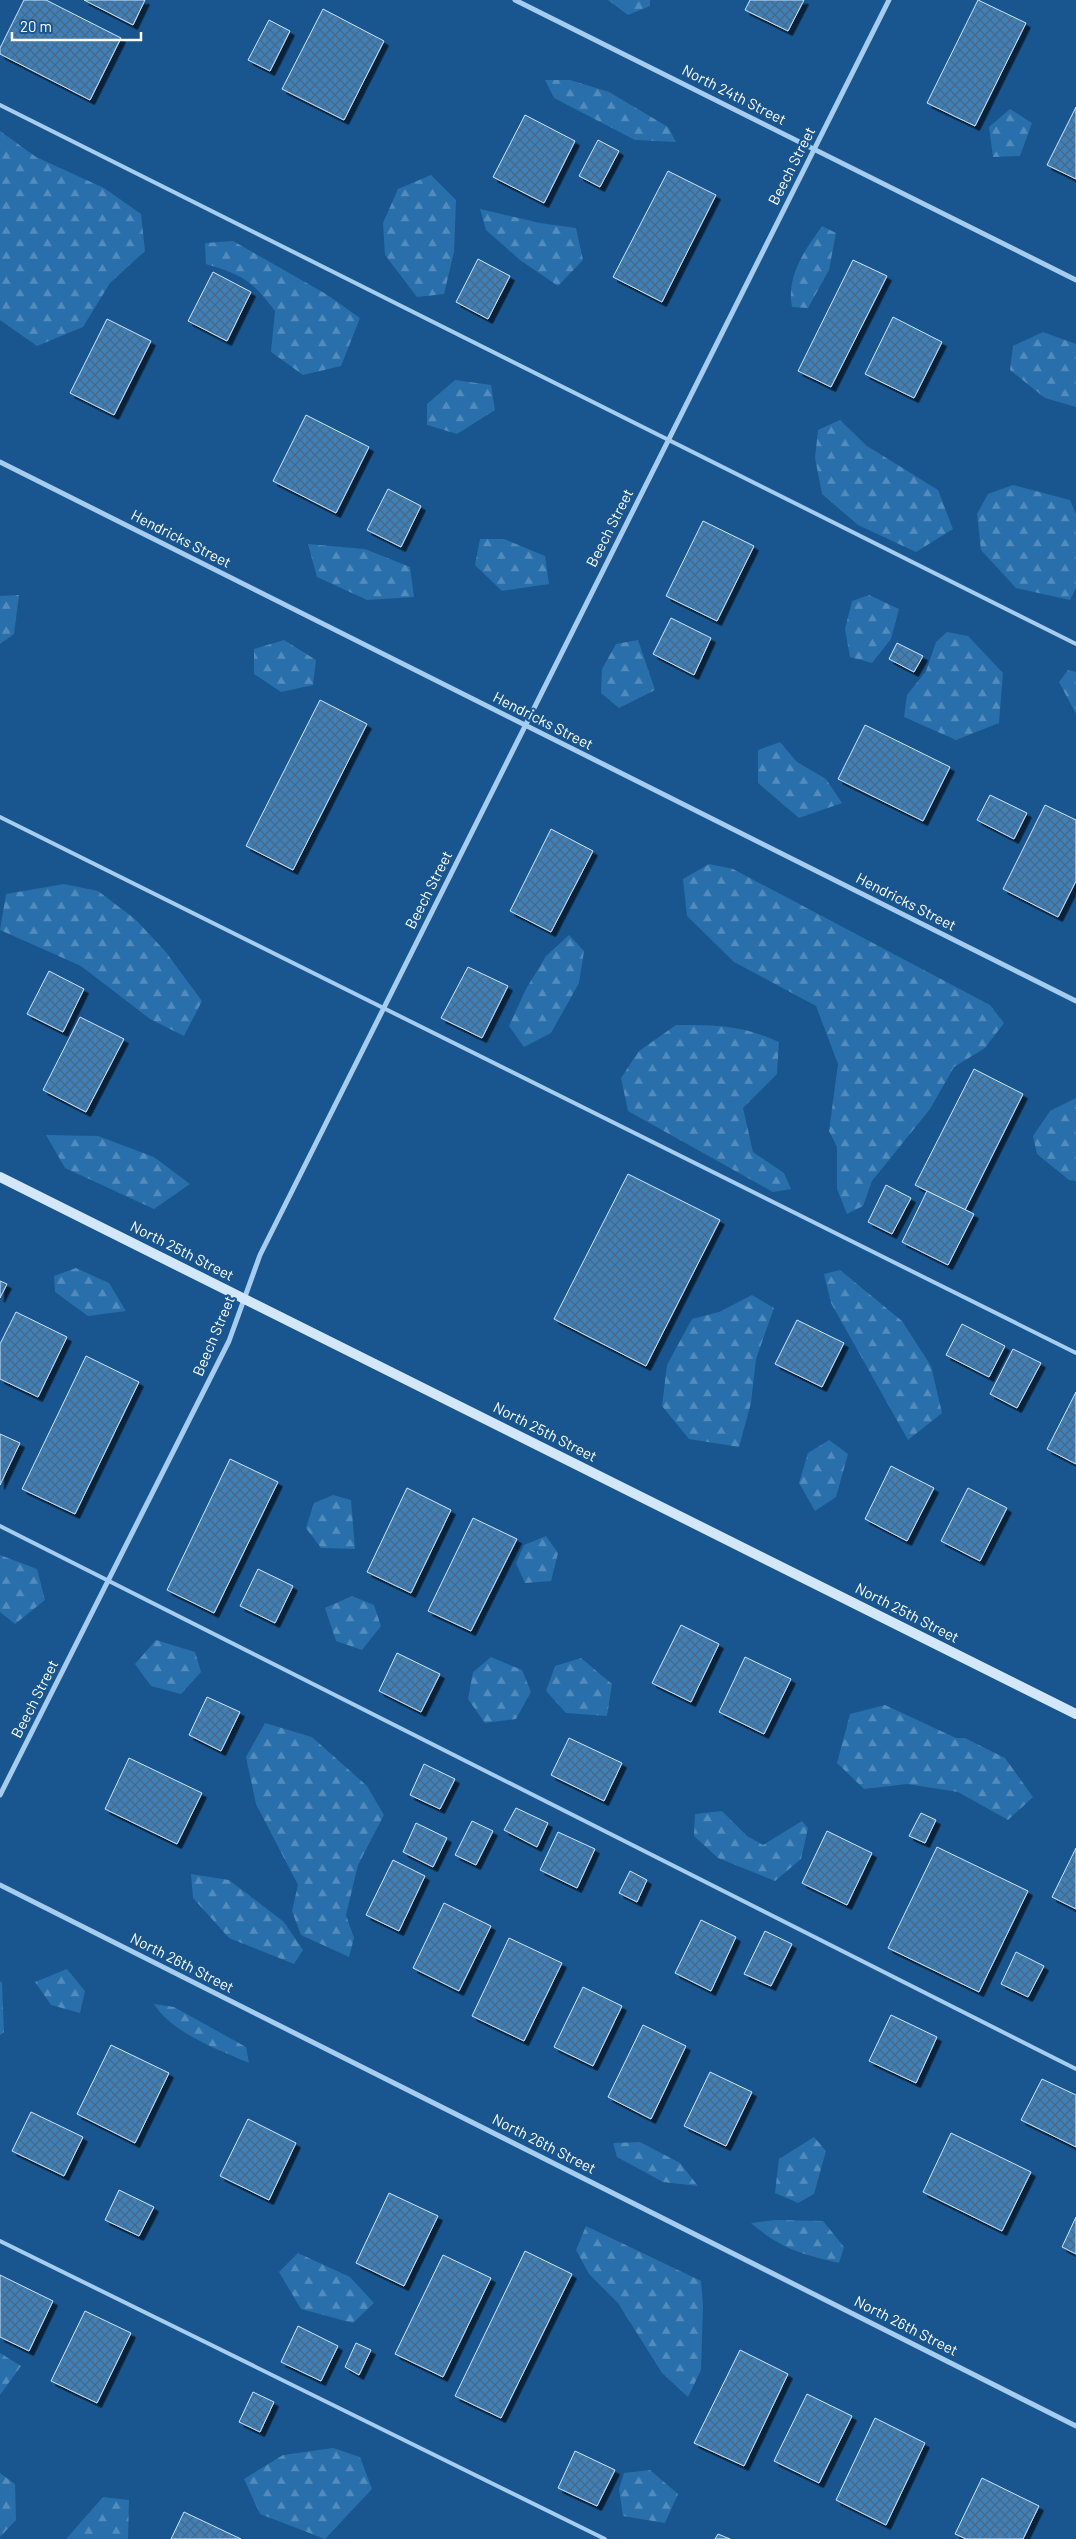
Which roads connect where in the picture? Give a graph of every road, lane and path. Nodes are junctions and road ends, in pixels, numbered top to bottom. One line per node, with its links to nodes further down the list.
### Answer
1 (515, 0): 4 (street, North 24th Street)
2 (889, 0): 4 (street, Beech Street)
3 (0, 106): 6 (lane)
4 (814, 149): 5 (street, North 24th Street); 6 (street, Beech Street)
5 (1076, 280)
6 (669, 440): 8 (lane); 9 (street, Beech Street)
7 (0, 462): 9 (street, Hendricks Street)
8 (1076, 644)
9 (525, 726): 11 (street, Hendricks Street); 12 (street, Beech Street)
10 (0, 817): 12 (lane)
11 (1076, 1001)
12 (384, 1009): 14 (street, Beech Street); 15 (lane)
13 (0, 1177): 14 (street, North 25th Street)
14 (244, 1299): 17 (street, Beech Street); 18 (street, North 25th Street)
15 (1076, 1353)
16 (0, 1526): 17 (lane)
17 (109, 1580): 19 (street, Beech Street); 21 (lane)
18 (1076, 1714)
19 (0, 1796)
20 (0, 1885): 23 (street, North 26th Street)
21 (1076, 2068)
22 (0, 2241): 24 (lane)
23 (1076, 2426)
24 (605, 2539)

